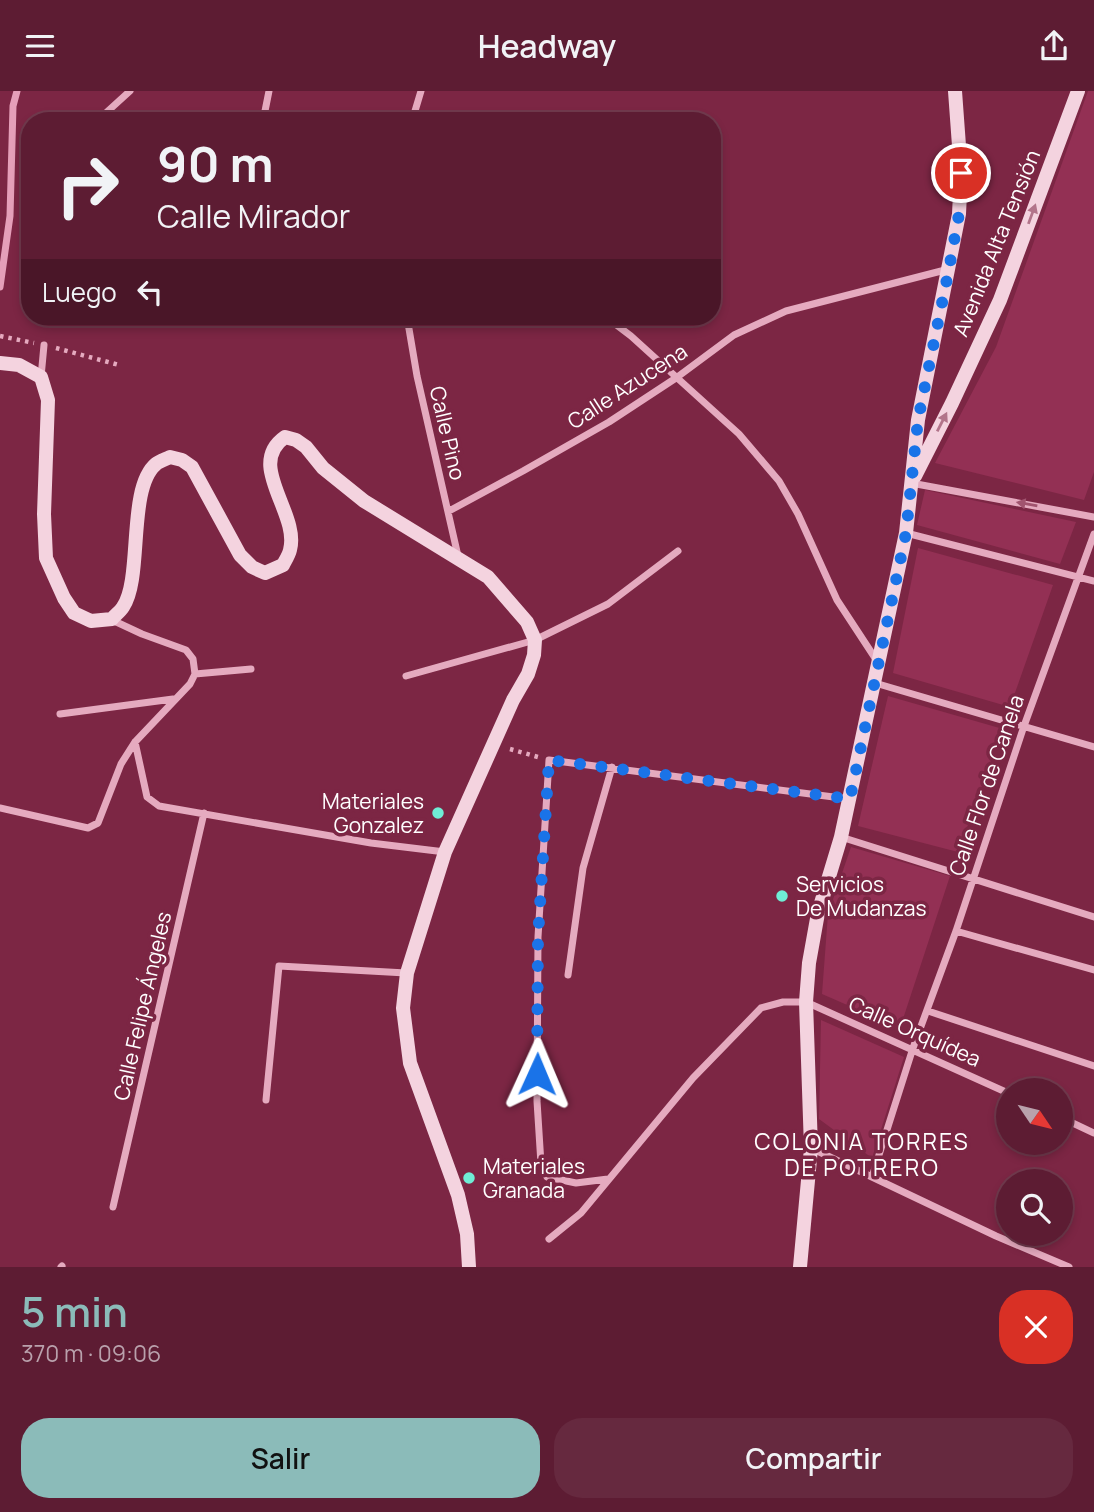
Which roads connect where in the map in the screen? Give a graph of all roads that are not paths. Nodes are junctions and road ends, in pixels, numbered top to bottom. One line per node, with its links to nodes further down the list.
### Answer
1 (130, 91): 6 (street)
2 (269, 91): 7 (street)
3 (421, 91): 8 (street)
4 (956, 91): 9 (street)
5 (1078, 91): 16 (street, Avenida Alta Tensión, one-way to 5)
6 (107, 112)
7 (265, 112)
8 (415, 112)
9 (949, 269): 15 (street, Calle Azucena); 16 (street)
10 (409, 326): 17 (street, Calle Pino)
11 (618, 326): 15 (street)
12 (44, 345): 14 (street)
13 (0, 363): 14 (street)
14 (41, 377): 25 (street)
15 (676, 378): 17 (street, Calle Azucena); 27 (street)
16 (911, 483): 18 (street, one-way to 16); 19 (street)
17 (449, 511): 22 (street, Calle Pino)
18 (1094, 517)
19 (906, 533): 23 (street); 27 (street)
20 (1094, 534): 23 (street, Calle Flor de Canela)
21 (678, 551): 26 (street)
22 (458, 557): 25 (street); 26 (street)
23 (1080, 577): 24 (street); 34 (street, Calle Flor de Canela)
24 (1094, 582)
25 (112, 619): 29 (street)
26 (535, 640): 30 (street); 42 (street)
27 (877, 661): 31 (street)
28 (251, 669): 29 (street)
29 (195, 674): 32 (street)
30 (406, 676)
31 (875, 683): 34 (street); 38 (street)
32 (173, 699): 33 (street); 35 (street)
33 (60, 714)
34 (1024, 726): 36 (street); 43 (street, Calle Flor de Canela)
35 (135, 742): 39 (street); 40 (street)
36 (1094, 747)
37 (612, 767): 38 (street); 48 (street); 59 (street)
38 (850, 799): 41 (street)
39 (0, 808)
40 (204, 813): 42 (street); 60 (street, Calle Felipe Ángeles)
41 (841, 837): 43 (street); 49 (street)
42 (445, 852): 47 (street)
43 (973, 880): 44 (street); 45 (street, Calle Flor de Canela)
44 (1094, 917)
45 (956, 931): 46 (street); 50 (street, Calle Flor de Canela)
46 (1094, 970)
47 (407, 973): 54 (street); 62 (street)
48 (568, 975)
49 (806, 1002): 51 (street, Calle Orquídea); 57 (street); 59 (street)
50 (928, 1011): 51 (street, Calle Flor de Canela); 52 (street)
51 (913, 1048): 53 (street, Calle Orquídea); 58 (street, Calle Flor de Canela)
52 (1094, 1066)
53 (996, 1087)
54 (266, 1100)
55 (1073, 1123): 56 (street)
56 (1094, 1133)
57 (811, 1148): 58 (street); 63 (street)
58 (872, 1177): 64 (street)
59 (608, 1179): 61 (street)
60 (113, 1207)
61 (549, 1239)
62 (469, 1267)
63 (800, 1267)
64 (1069, 1267)

